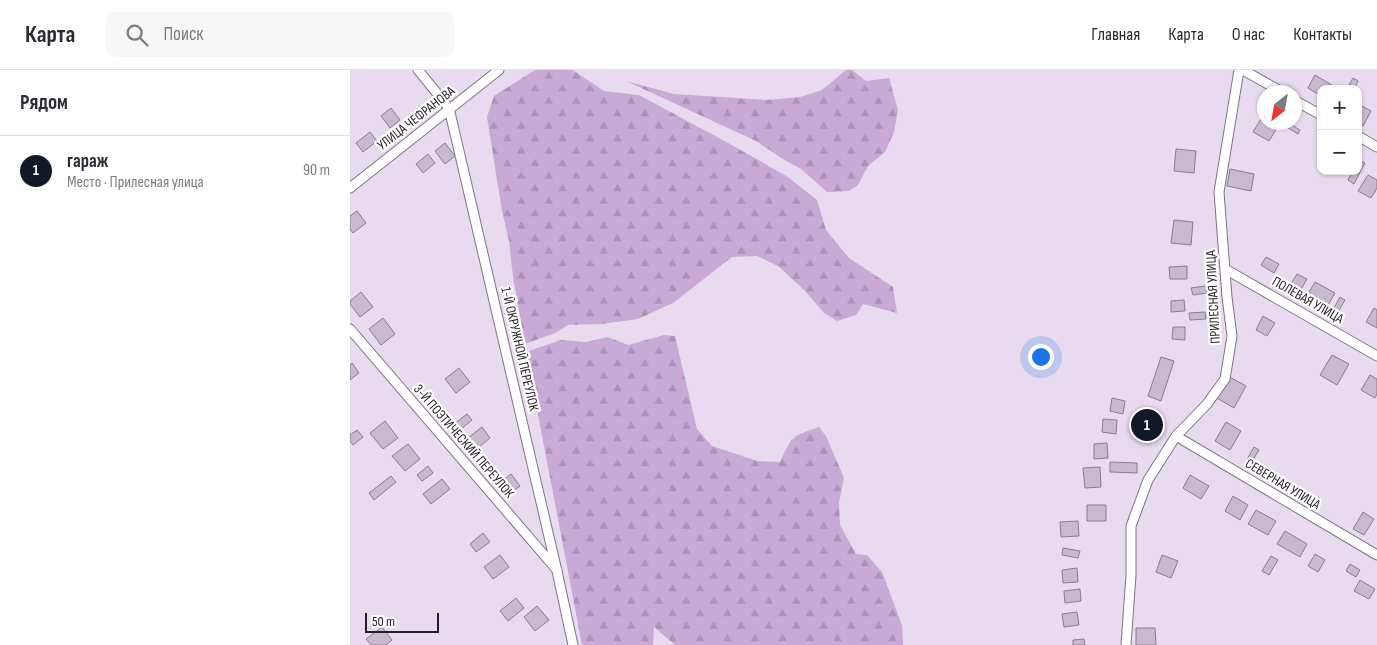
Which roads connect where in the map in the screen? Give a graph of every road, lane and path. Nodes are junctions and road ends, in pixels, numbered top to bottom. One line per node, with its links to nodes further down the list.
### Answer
1 (418, 70): 7 (street, 1-Й ОКРУЖНОЙ ПЕРЕУЛОК)
2 (499, 70): 7 (street, УЛИЦА ЧЕФРАНОВА)
3 (1239, 70): 12 (street, ПРИЛЕСНАЯ УЛИЦА)
4 (1243, 70): 5 (street)
5 (1270, 85)
6 (1302, 104): 8 (street)
7 (449, 108): 11 (street, УЛИЦА ЧЕФРАНОВА); 17 (street, 1-Й ОКРУЖНОЙ ПЕРЕУЛОК)
8 (1317, 113)
9 (1362, 138): 10 (street)
10 (1377, 147)
11 (350, 188)
12 (1225, 269): 14 (street, ПОЛЕВАЯ УЛИЦА); 15 (street, ПРИЛЕСНАЯ УЛИЦА)
13 (350, 329): 17 (street, 3-Й ПОЭТИЧЕСКИЙ ПЕРЕУЛОК)
14 (1377, 356)
15 (1176, 436): 16 (street, СЕВЕРНАЯ УЛИЦА); 19 (street, ПРИЛЕСНАЯ УЛИЦА)
16 (1377, 555)
17 (557, 571): 18 (street, 1-Й ОКРУЖНОЙ ПЕРЕУЛОК)
18 (573, 645)
19 (1126, 645)

